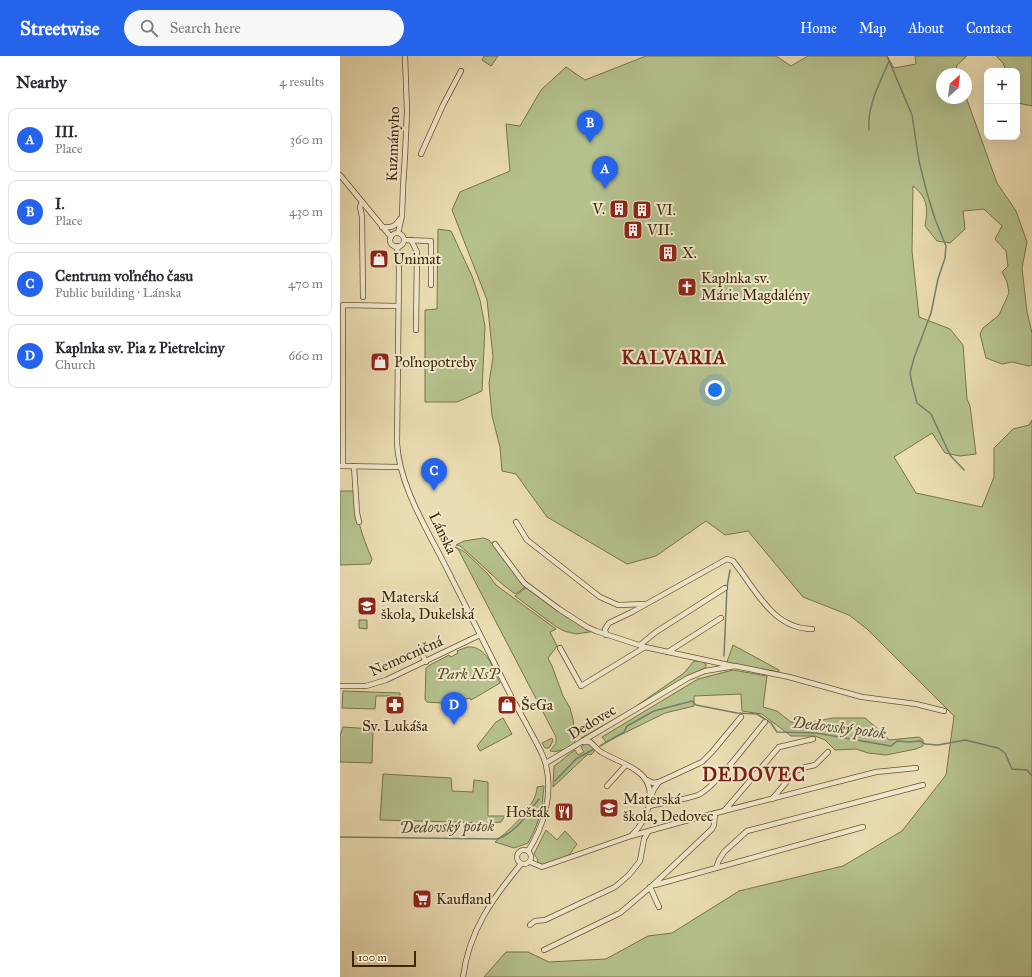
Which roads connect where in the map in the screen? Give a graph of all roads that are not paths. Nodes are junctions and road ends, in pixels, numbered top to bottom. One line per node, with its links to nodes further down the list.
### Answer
1 (405, 56): 6 (street, Kuzmányho)
2 (461, 71): 3 (street)
3 (421, 154)
4 (340, 175): 5 (street)
5 (362, 202): 7 (street); 14 (street)
6 (402, 216): 7 (street); 8 (street, Kuzmányho)
7 (382, 227): 9 (street)
8 (398, 233): 9 (street); 10 (street)
9 (391, 237): 12 (street)
10 (404, 240): 11 (street); 12 (street)
11 (411, 240): 13 (street); 16 (street)
12 (397, 246): 15 (street, Lánska)
13 (431, 284)
14 (363, 296)
15 (398, 306): 17 (street); 19 (street, Lánska)
16 (416, 330)
17 (341, 466): 18 (street)
18 (354, 466): 19 (street); 20 (street)
19 (399, 466): 30 (street, Lánska)
20 (359, 522)
21 (516, 522): 24 (street)
22 (495, 544): 27 (street, Dedovec)
23 (725, 588): 31 (street)
24 (645, 604): 26 (street); 28 (street)
25 (721, 618): 34 (street)
26 (609, 623): 27 (street); 29 (street)
27 (588, 627): 29 (street, Dedovec)
28 (812, 629)
29 (606, 634): 31 (street, Dedovec)
30 (480, 635): 37 (street, Nemocničná); 47 (street, Lánska)
31 (640, 645): 32 (street, Dedovec)
32 (646, 647): 33 (street); 34 (street, Dedovec)
33 (560, 648)
34 (668, 652): 36 (street, Dedovec)
35 (422, 654): 37 (street)
36 (705, 659): 38 (street, Dedovec); 39 (street)
37 (426, 662): 40 (street, Nemocničná)
38 (735, 666): 39 (street, Dedovec); 41 (street, Dedovec)
39 (705, 671): 45 (street, Dedovec)
40 (340, 686)
41 (944, 712)
42 (741, 717): 51 (street)
43 (765, 722): 56 (street)
44 (813, 739): 57 (street)
45 (582, 743): 47 (street, Dedovec); 48 (street, Dedovec)
46 (828, 752): 55 (street)
47 (546, 763): 62 (street)
48 (626, 765): 50 (street, Dedovec); 52 (street)
49 (916, 768): 55 (street)
50 (645, 779): 51 (street); 54 (street)
51 (660, 782): 54 (street)
52 (607, 786)
53 (923, 786): 65 (street)
54 (651, 797): 56 (street)
55 (772, 799): 57 (street)
56 (650, 806): 61 (street)
57 (724, 811): 58 (street)
58 (715, 813): 60 (street); 66 (street)
59 (863, 827): 65 (street)
60 (648, 832): 61 (street); 70 (street)
61 (631, 836): 63 (street)
62 (528, 851): 63 (street); 64 (street)
63 (530, 862): 64 (street)
64 (521, 864): 72 (street)
65 (716, 868): 67 (street)
66 (668, 872): 67 (street); 68 (street)
67 (671, 880): 68 (street)
68 (652, 886): 69 (street); 71 (street)
69 (659, 907)
70 (530, 925)
71 (544, 950)
72 (463, 977)

